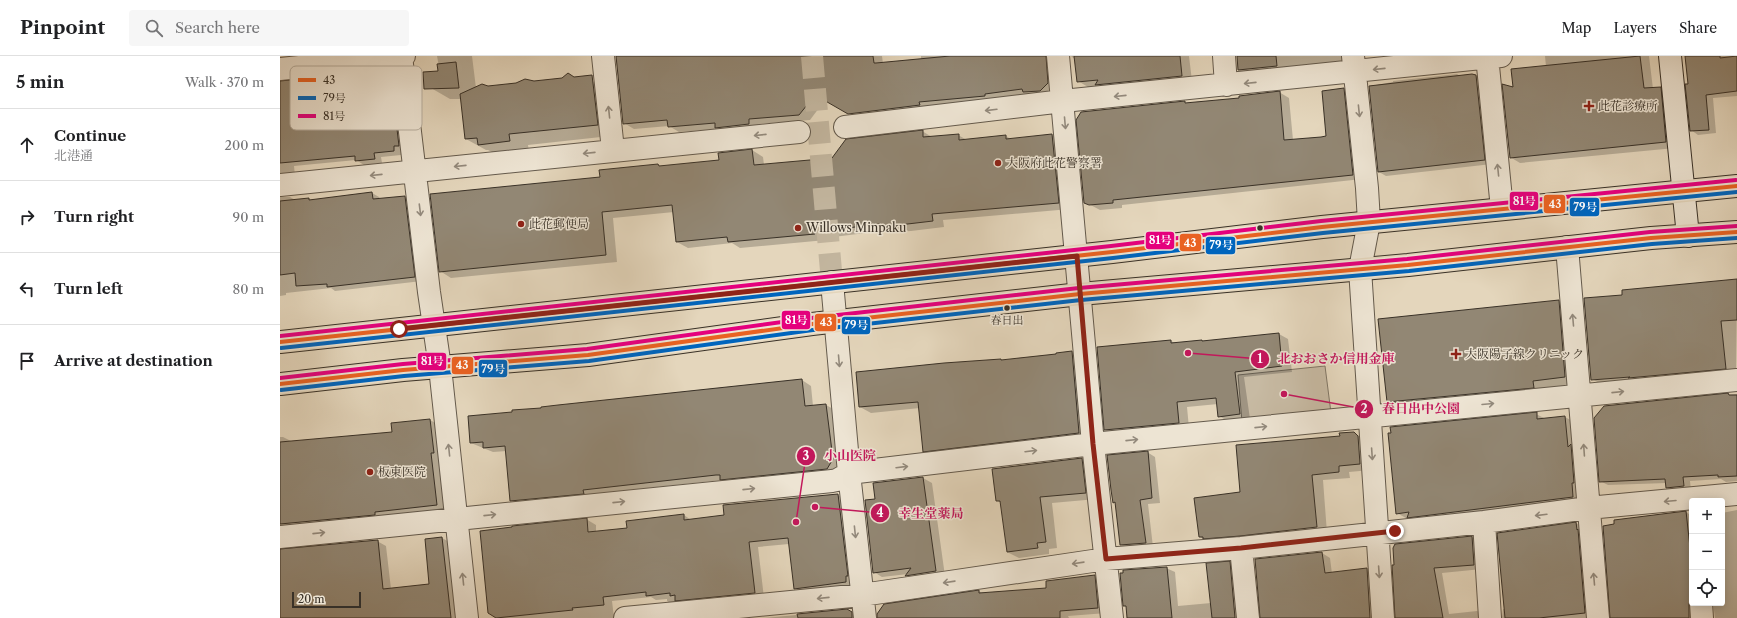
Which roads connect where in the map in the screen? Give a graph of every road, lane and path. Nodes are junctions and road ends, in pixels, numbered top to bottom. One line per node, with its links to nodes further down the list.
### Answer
1 (401, 56): 2 (street); 9 (street); 10 (street)
2 (404, 56)
3 (603, 56): 18 (street, one-way to 3)
4 (1058, 56): 14 (street)
5 (1224, 56): 13 (street)
6 (1492, 56): 8 (street, one-way to 8); 23 (street, one-way to 6)
7 (1670, 56): 22 (street)
8 (1353, 64): 13 (street, one-way to 13); 24 (street, one-way to 24)
9 (308, 66)
10 (402, 66)
11 (290, 68): 12 (street)
12 (280, 69)
13 (1226, 85): 14 (street, one-way to 14)
14 (1063, 102): 15 (street, one-way to 15); 28 (street, one-way to 28)
15 (845, 127)
16 (410, 130): 19 (street)
17 (799, 132): 18 (street, one-way to 18)
18 (613, 150): 19 (street, one-way to 19)
19 (415, 171): 20 (street, one-way to 20); 33 (street, one-way to 33)
20 (280, 185)
21 (1737, 186): 22 (main road)
22 (1685, 192): 23 (main road); 26 (street)
23 (1502, 209): 24 (main road)
24 (1369, 222): 28 (main road); 29 (street)
25 (1737, 232): 26 (main road)
26 (1688, 236): 27 (main road)
27 (1567, 247): 29 (main road); 38 (street, one-way to 27)
28 (1077, 256): 30 (main road); 31 (street)
29 (1360, 269): 31 (main road); 39 (street)
30 (832, 282): 32 (street); 33 (main road)
31 (1080, 294): 32 (main road); 40 (street)
32 (836, 322): 35 (main road); 41 (street, one-way to 41)
33 (434, 325): 34 (main road); 35 (street)
34 (280, 342)
35 (440, 367): 37 (main road); 46 (street, one-way to 35)
36 (1737, 380): 38 (street, one-way to 36)
37 (280, 384)
38 (1580, 395): 39 (street, one-way to 38); 45 (street, one-way to 38)
39 (1369, 415): 40 (street, one-way to 39); 48 (street, one-way to 48)
40 (1093, 444): 41 (street, one-way to 40); 51 (street)
41 (849, 473): 46 (street, one-way to 41); 52 (street, one-way to 52)
42 (1737, 494): 43 (street)
43 (1714, 498)
44 (1689, 502): 45 (street, one-way to 45)
45 (1588, 508): 47 (street, one-way to 47); 61 (street, one-way to 45)
46 (456, 518): 49 (street, one-way to 46); 54 (street, one-way to 46)
47 (1484, 522): 48 (street); 60 (street)
48 (1377, 533): 50 (street); 59 (street, one-way to 59)
49 (280, 537)
50 (1241, 548): 51 (street); 58 (street)
51 (1106, 559): 52 (street, one-way to 52); 57 (street)
52 (862, 595): 55 (street, one-way to 55); 56 (street)
53 (1701, 606): 62 (street)
54 (467, 618)
55 (625, 618)
56 (865, 618)
57 (1112, 618)
58 (1248, 618)
59 (1383, 618)
60 (1490, 618)
61 (1598, 618)
62 (1702, 618)

